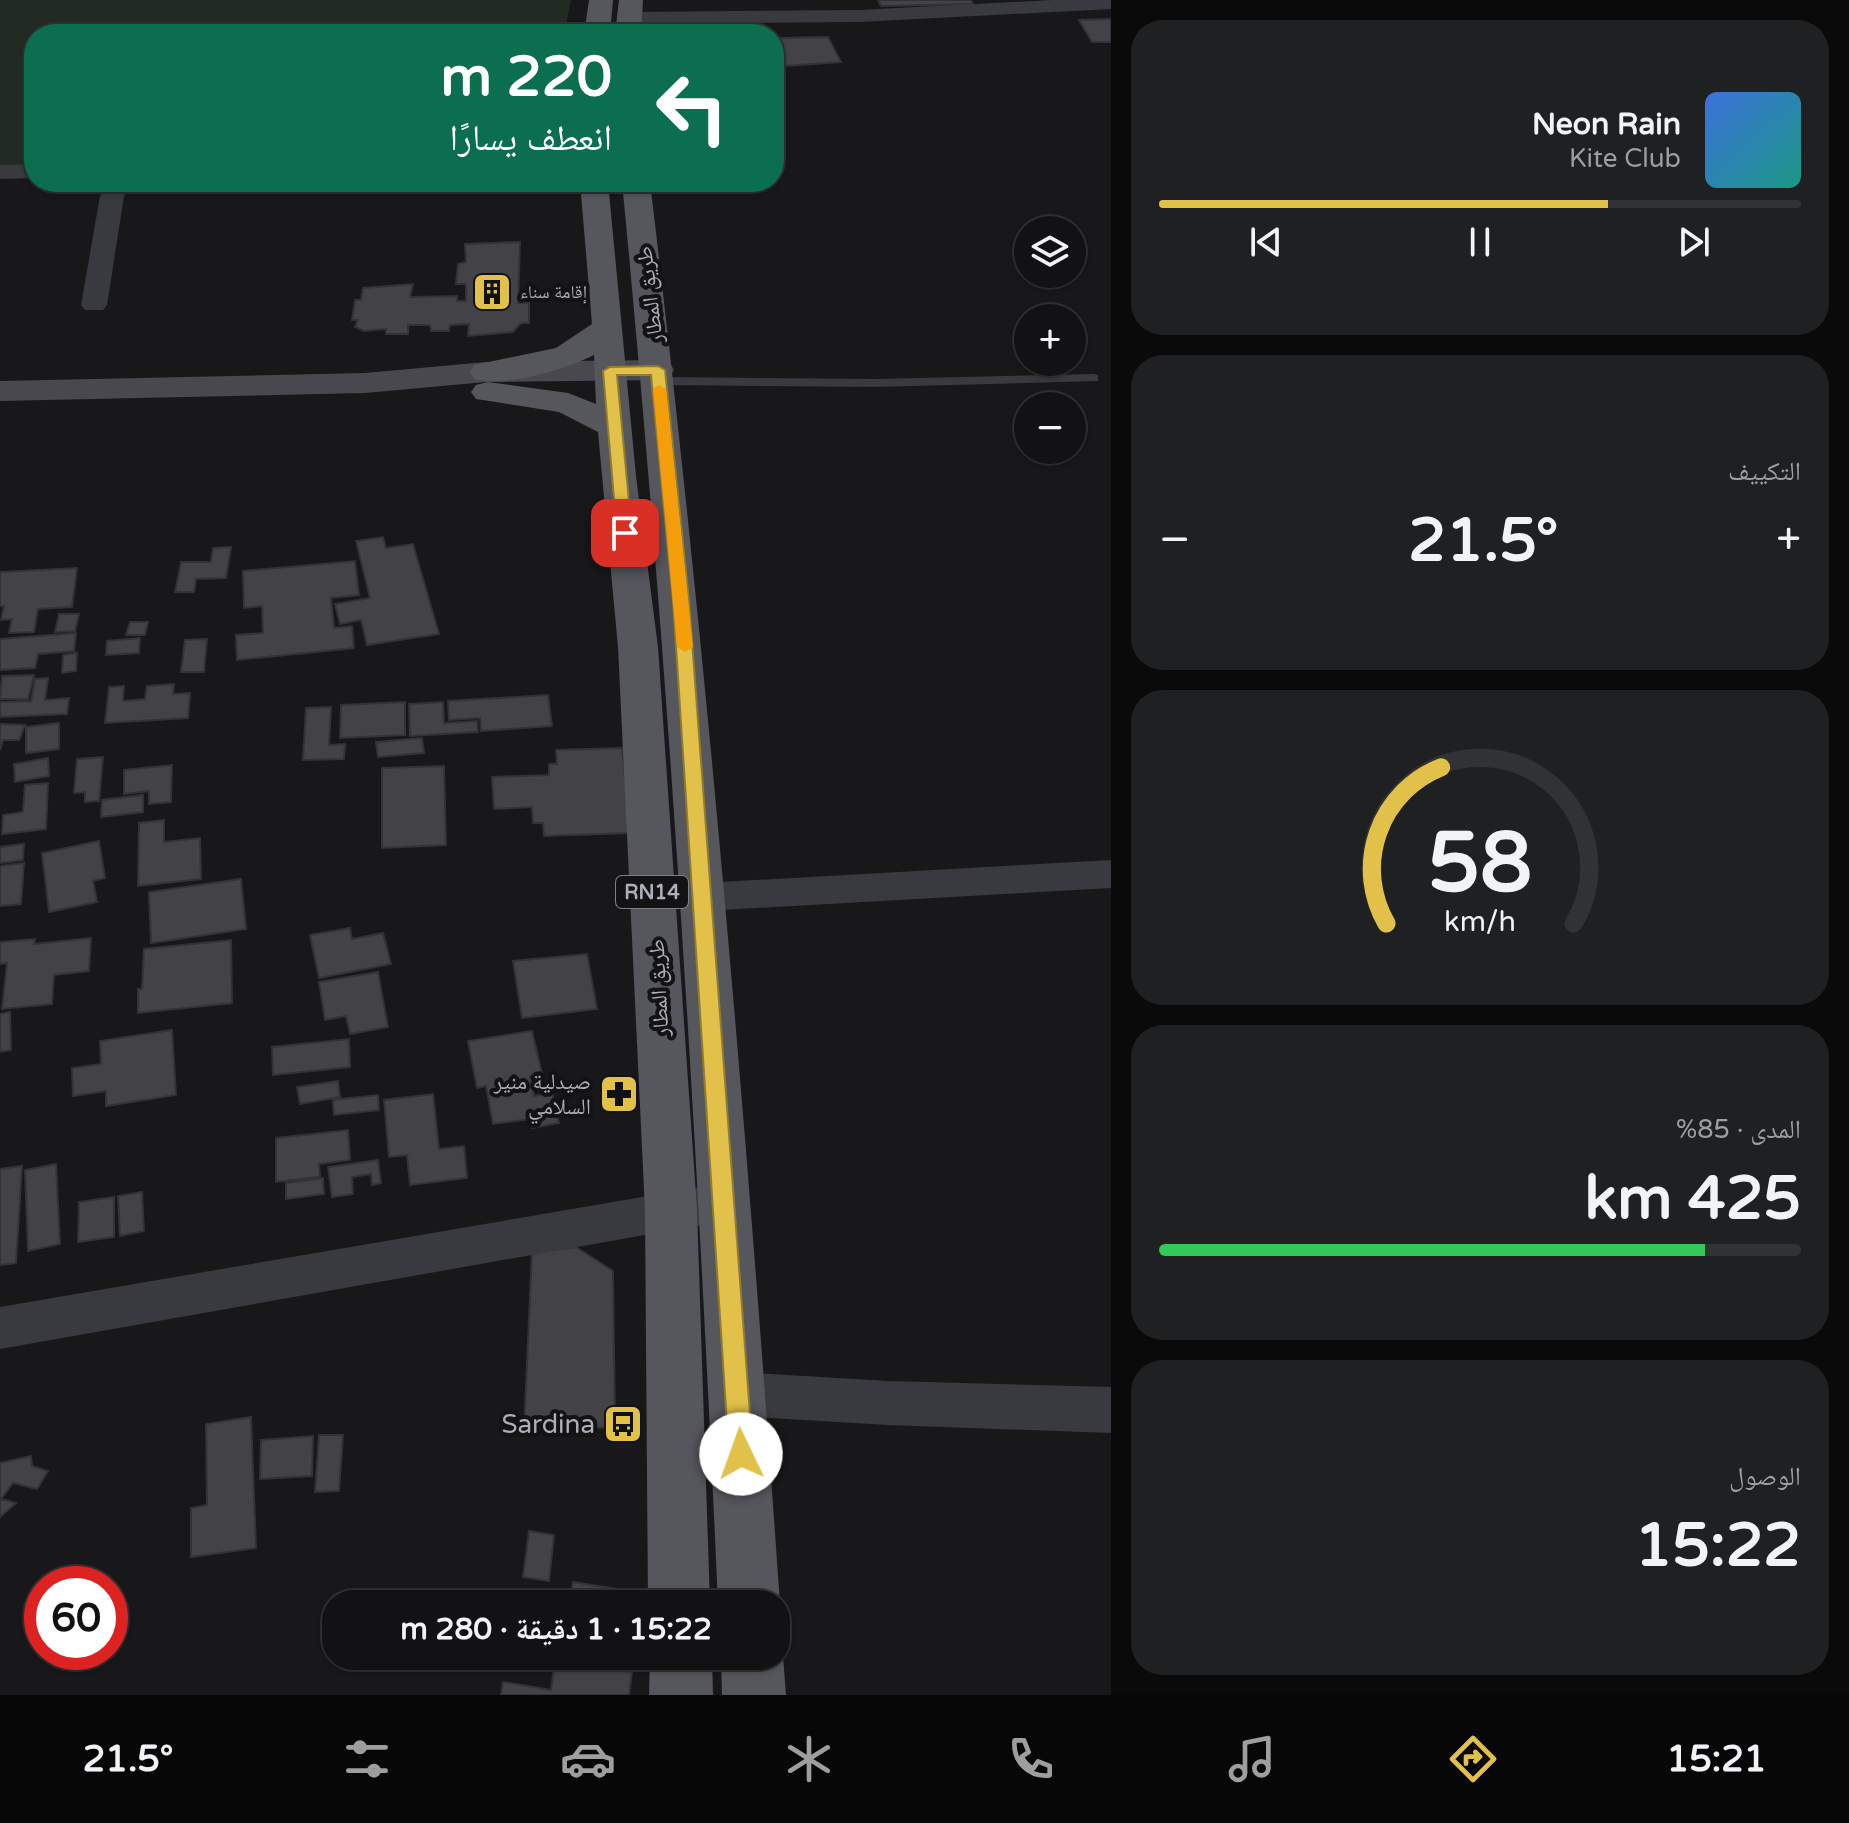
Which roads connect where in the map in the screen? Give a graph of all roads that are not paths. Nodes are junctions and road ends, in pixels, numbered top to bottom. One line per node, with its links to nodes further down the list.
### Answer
1 (601, 0): 4 (main road)
2 (1111, 3): 3 (street)
3 (630, 17)
4 (598, 24)
5 (24, 171): 6 (street)
6 (0, 172)
7 (115, 192): 10 (street)
8 (595, 192): 11 (main road, طريق المطار / RN14)
9 (637, 192): 13 (main road, طريق المطار / RN14)
10 (94, 305)
11 (608, 326): 14 (main road); 16 (main road, طريق المطار / RN14)
12 (1093, 378): 13 (lane)
13 (659, 380): 16 (main road); 18 (main road, طريق المطار / RN14)
14 (487, 382): 15 (main road); 16 (main road); 16 (main road)
15 (0, 391)
16 (612, 397): 20 (main road, طريق المطار / RN14)
17 (1111, 874): 18 (street)
18 (702, 897): 19 (main road, طريق المطار / RN14)
19 (724, 1202): 20 (street); 22 (main road, طريق المطار / RN14)
20 (671, 1210): 21 (street); 24 (main road, طريق المطار / RN14)
21 (0, 1328)
22 (738, 1394): 23 (street); 25 (main road, طريق المطار / RN14)
23 (1111, 1410)
24 (679, 1590)
25 (748, 1590)
26 (681, 1670): 28 (main road)
27 (753, 1670): 29 (main road)
28 (681, 1695)
29 (754, 1695)

